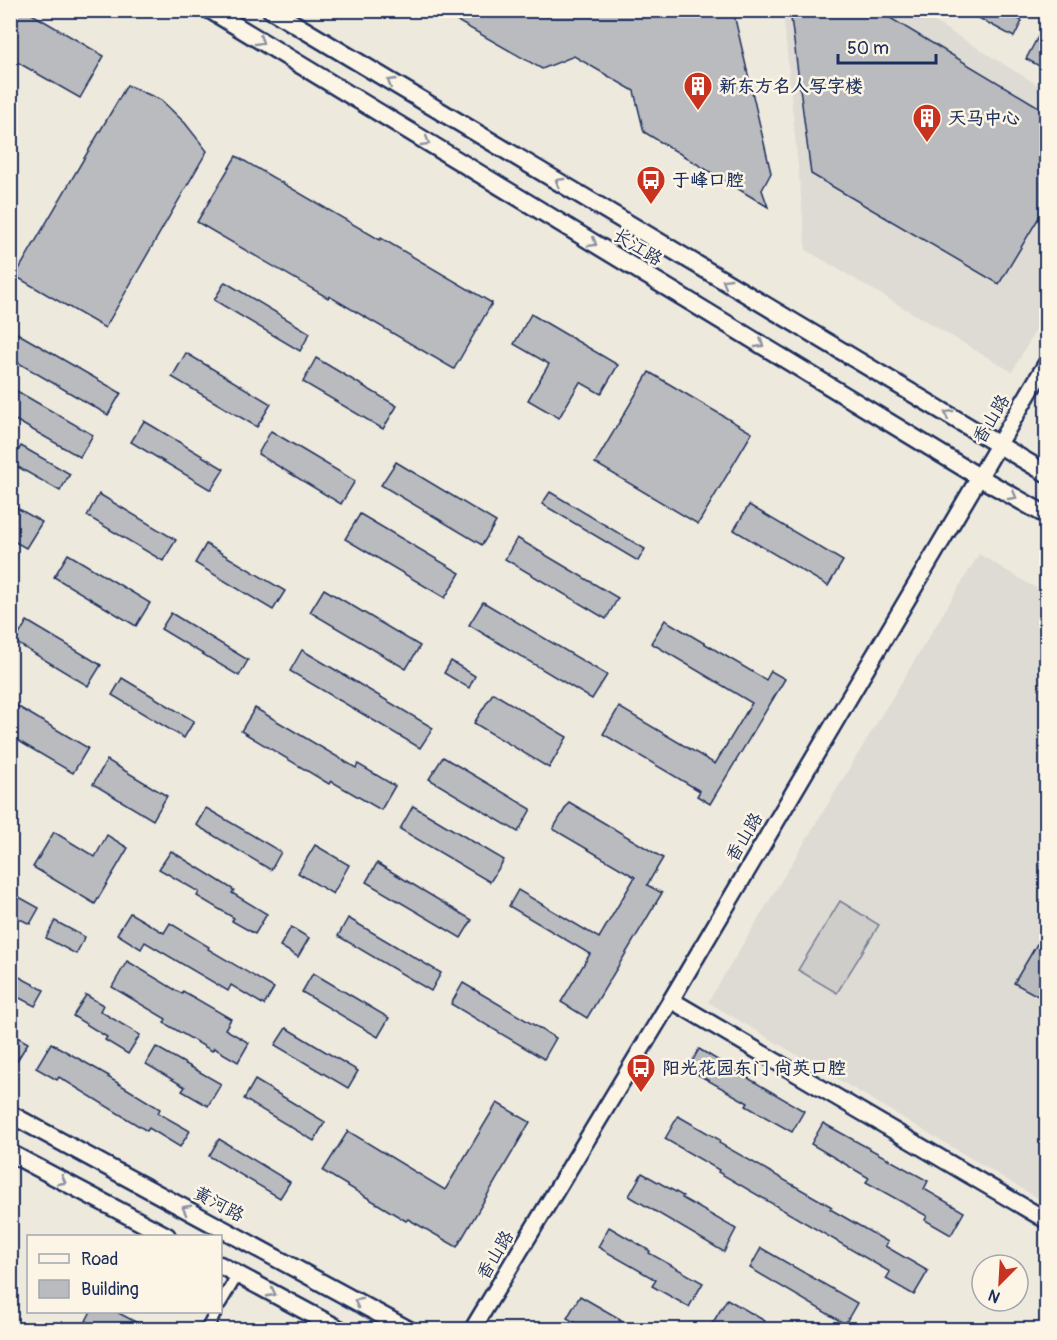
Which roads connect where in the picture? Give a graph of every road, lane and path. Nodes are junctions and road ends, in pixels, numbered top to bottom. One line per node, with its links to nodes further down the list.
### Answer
1 (210, 10): 6 (main road, 长江路, one-way to 6)
2 (271, 10): 4 (main road, 长江路, one-way to 2)
3 (1047, 364): 4 (street, 香山路)
4 (998, 444): 5 (main road, 长江路); 6 (street, 香山路)
5 (1047, 473)
6 (979, 477): 7 (main road, 长江路, one-way to 7); 8 (street, 香山路)
7 (1047, 516)
8 (670, 1000): 11 (street); 20 (street, 香山路)
9 (10, 1114): 19 (main road, 黄河路, one-way to 9)
10 (10, 1153): 12 (main road, one-way to 12)
11 (1047, 1220)
12 (165, 1235)
13 (222, 1266): 14 (main road)
14 (238, 1274): 15 (street); 18 (main road, one-way to 18)
15 (222, 1301)
16 (215, 1313): 17 (street)
17 (206, 1329)
18 (341, 1329)
19 (409, 1329)
20 (472, 1329)

